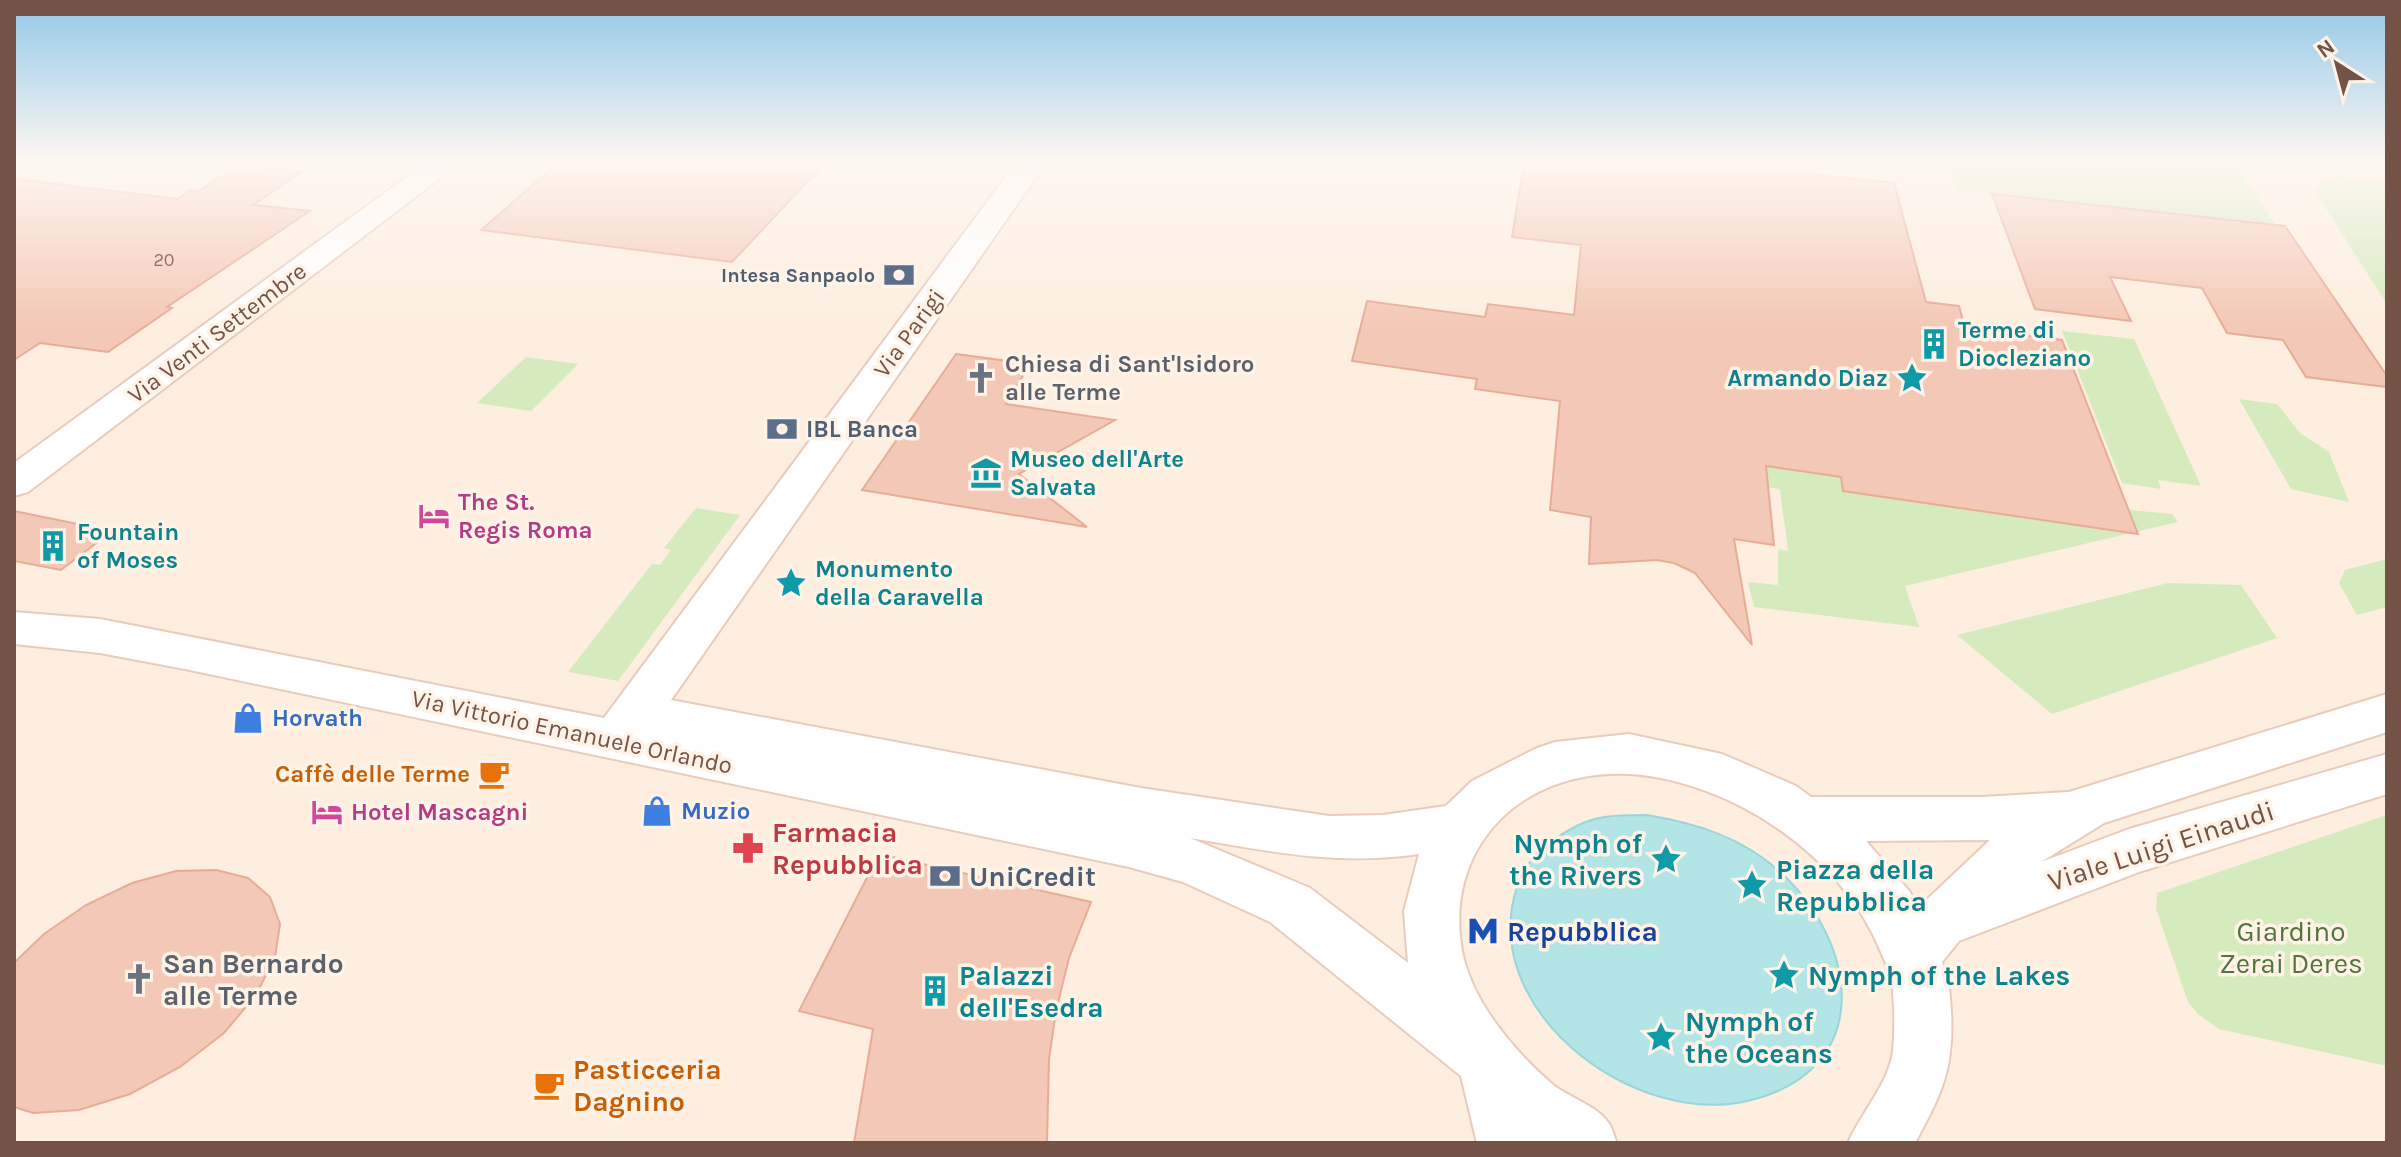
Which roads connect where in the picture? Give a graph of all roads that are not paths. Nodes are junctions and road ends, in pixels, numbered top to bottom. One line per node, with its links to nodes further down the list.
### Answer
1 (373, 217): 3 (main road, Via Venti Settembre)
2 (992, 217): 6 (main road, Via Parigi)
3 (14, 483)
4 (15, 629): 6 (main road, Via Vittorio Emanuele Orlando)
5 (2387, 713): 8 (main road)
6 (625, 727): 11 (main road, Via Vittorio Emanuele Orlando)
7 (2387, 774): 12 (main road, Viale Luigi Einaudi)
8 (2087, 807): 9 (main road); 12 (main road)
9 (1806, 819): 10 (main road); 12 (main road)
10 (1458, 826): 11 (main road); 13 (main road)
11 (1135, 827): 13 (main road)
12 (1925, 940): 14 (main road)
13 (1484, 1057): 15 (main road); 16 (main road)
14 (1880, 1136)
15 (1509, 1143)
16 (1585, 1143)

